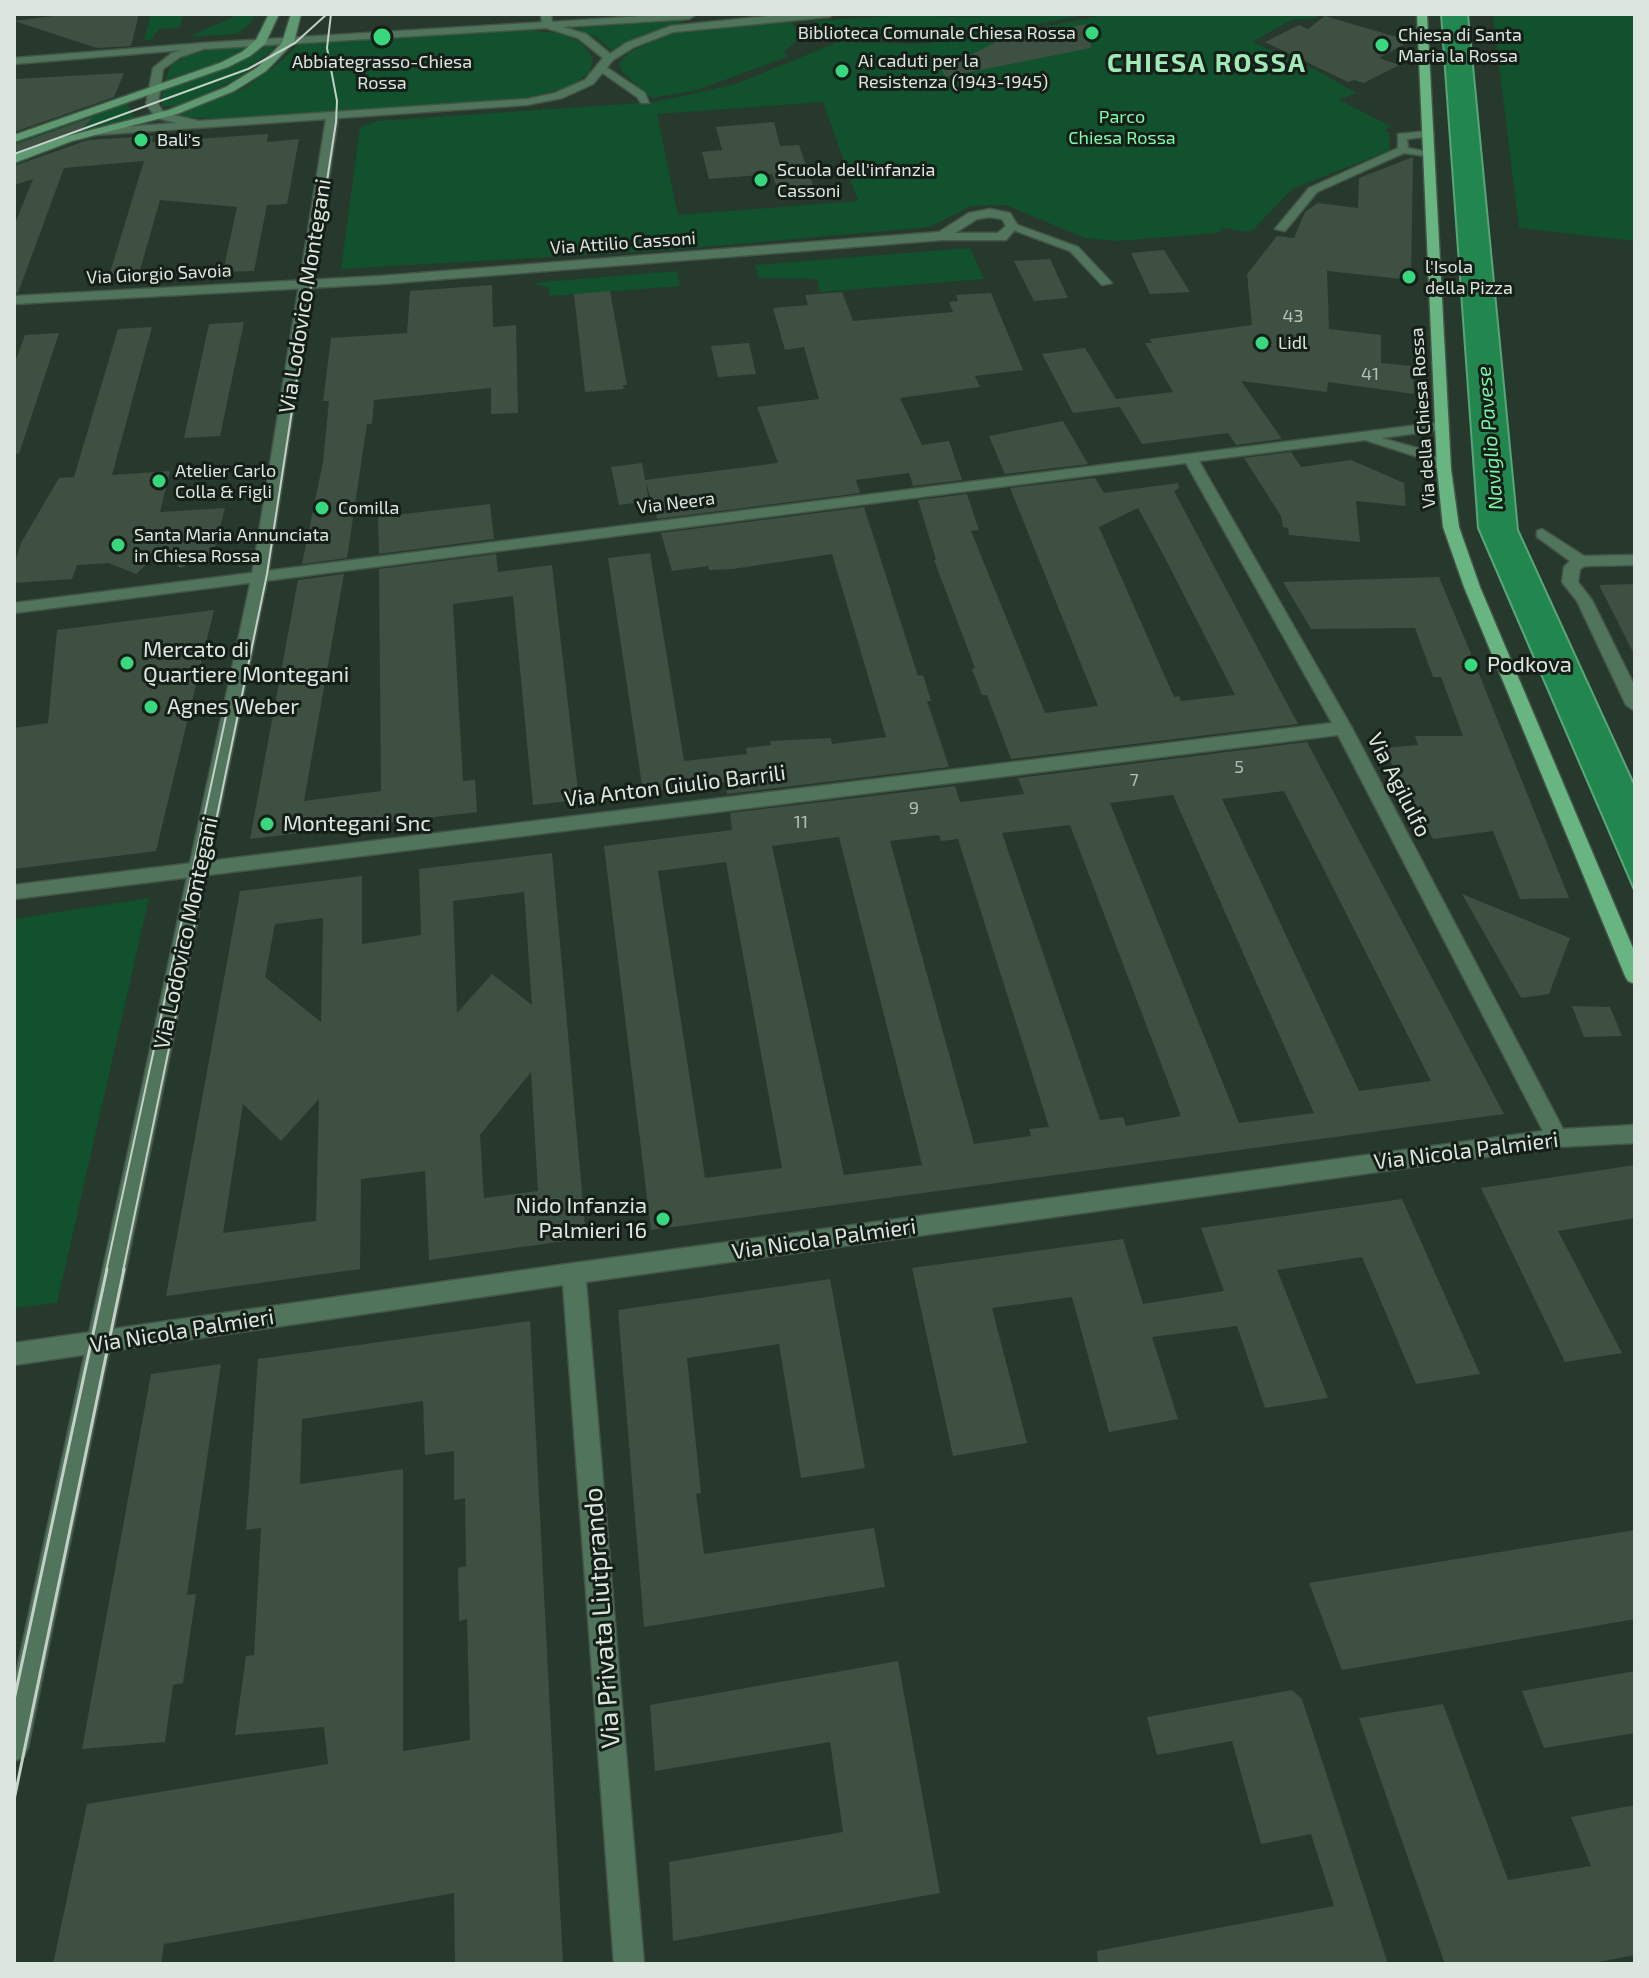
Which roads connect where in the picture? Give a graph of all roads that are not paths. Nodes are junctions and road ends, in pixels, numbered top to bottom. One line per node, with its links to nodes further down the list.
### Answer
1 (274, 14): 9 (main road)
2 (296, 14): 8 (main road)
3 (729, 14): 6 (street)
4 (829, 14): 6 (street)
5 (1422, 14): 21 (main road, Via della Chiesa Rossa)
6 (708, 17): 7 (street); 13 (street)
7 (547, 19): 8 (street); 13 (street)
8 (290, 40): 9 (street); 18 (main road)
9 (261, 42): 10 (street); 15 (main road)
10 (203, 46): 11 (street); 14 (street)
11 (117, 54): 12 (street); 14 (street)
12 (14, 61)
13 (606, 64): 16 (lane); 17 (street)
14 (158, 68): 15 (street)
15 (152, 90): 18 (street); 22 (main road)
16 (645, 101)
17 (333, 114): 19 (street); 29 (street, Via Lodovico Montegani)
18 (160, 116): 19 (street); 20 (main road)
19 (194, 123): 20 (street)
20 (94, 132): 25 (main road)
21 (1429, 134): 23 (lane); 24 (main road, Via della Chiesa Rossa)
22 (14, 139)
23 (1403, 150): 24 (lane); 27 (lane)
24 (1429, 155): 32 (main road, Via della Chiesa Rossa)
25 (14, 159)
26 (1012, 226): 28 (street, Via Attilio Cassoni); 28 (street, Via Attilio Cassoni); 30 (lane, Via Attilio Cassoni)
27 (1281, 229)
28 (942, 236): 29 (street, Via Attilio Cassoni)
29 (307, 283): 31 (street, Via Giorgio Savoia); 39 (street, Via Lodovico Montegani)
30 (1106, 283)
31 (14, 300)
32 (1442, 426): 33 (street, Via Neera); 35 (main road, Via della Chiesa Rossa)
33 (1344, 438): 34 (street, Via Neera); 35 (street, Via Neera)
34 (1190, 458): 39 (street, Via Neera); 42 (street, Via Agilulfo)
35 (1444, 469): 45 (main road, Via della Chiesa Rossa)
36 (1542, 534): 38 (street)
37 (1635, 560): 38 (street)
38 (1581, 561): 41 (street)
39 (260, 575): 40 (street, Via Neera); 43 (street, Via Lodovico Montegani)
40 (14, 608)
41 (1635, 705)
42 (1343, 728): 43 (street, Via Anton Giulio Barrili); 47 (street, Via Agilulfo)
43 (199, 869): 44 (street, Via Anton Giulio Barrili); 49 (street, Via Lodovico Montegani)
44 (14, 892)
45 (1635, 976)
46 (1635, 1134): 47 (street, Via Nicola Palmieri)
47 (1557, 1138): 48 (street, Via Nicola Palmieri)
48 (574, 1273): 49 (street, Via Nicola Palmieri); 52 (street, Via Privata Liutprando)
49 (98, 1343): 50 (street, Via Nicola Palmieri); 51 (street, Via Lodovico Montegani)
50 (14, 1354)
51 (14, 1747)
52 (629, 1964)

